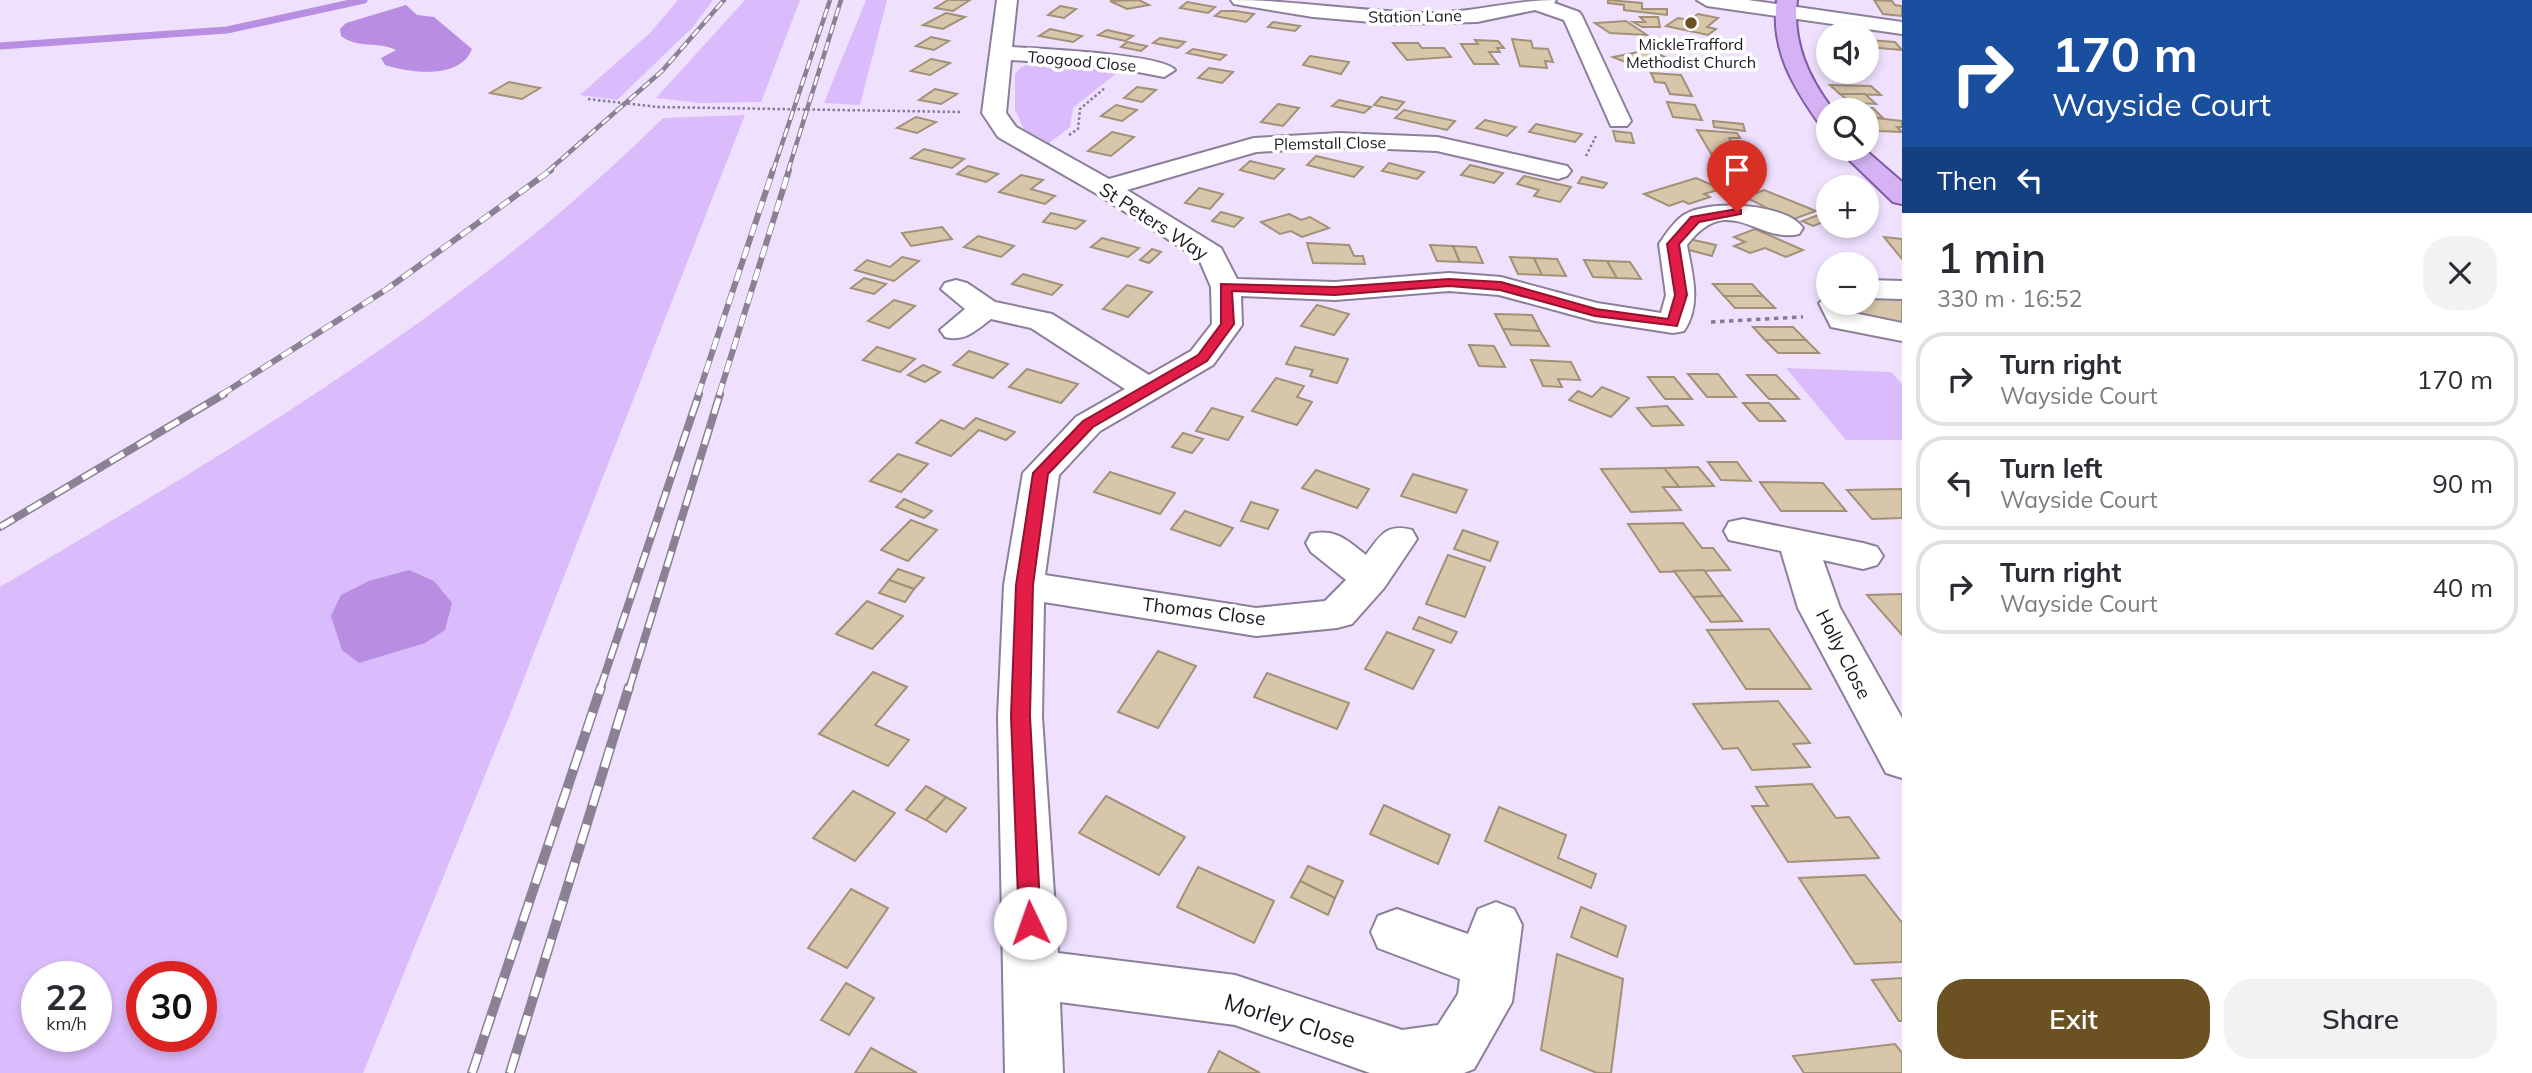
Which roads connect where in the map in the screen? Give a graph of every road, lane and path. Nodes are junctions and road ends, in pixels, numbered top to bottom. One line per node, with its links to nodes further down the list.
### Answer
1 (1007, 0): 7 (street)
2 (1241, 0): 4 (street, Station Lane)
3 (1707, 0): 5 (street)
4 (1542, 2): 13 (street)
5 (1786, 6): 6 (street); 11 (main road)
6 (1902, 28)
7 (1000, 53): 8 (street, Toogood Close); 12 (street)
8 (1134, 65): 9 (street, Toogood Close); 14 (path)
9 (1164, 70)
10 (588, 99): 12 (path)
11 (1816, 102)
12 (994, 113): 14 (street, St Peters Way)
13 (1619, 121)
14 (1042, 153): 17 (street, St Peters Way)
15 (1863, 161): 18 (main road)
16 (1558, 171): 17 (street, Plemstall Close)
17 (1106, 188): 20 (street, St Peters Way)
18 (1902, 196)
19 (1789, 229): 27 (street)
20 (1226, 287): 27 (street); 30 (street, St Peters Way)
21 (956, 289): 24 (street)
22 (1879, 289): 23 (street)
23 (1902, 290)
24 (985, 309): 28 (street); 30 (street)
25 (1819, 315): 27 (path)
26 (1850, 315): 29 (street)
27 (1673, 324)
28 (956, 330)
29 (1902, 332)
30 (1150, 390): 37 (street, St Peters Way)
31 (1743, 531): 33 (street)
32 (1398, 539): 36 (street, Thomas Close)
33 (1797, 542): 35 (street); 38 (street, Holly Close)
34 (1325, 543): 36 (street)
35 (1863, 556)
36 (1370, 579): 37 (street, Thomas Close)
37 (1024, 585): 40 (street, St Peters Way)
38 (1902, 760)
39 (1397, 932): 40 (street, Morley Close)
40 (1032, 974): 41 (street, St Peters Way)
41 (1034, 1073)

